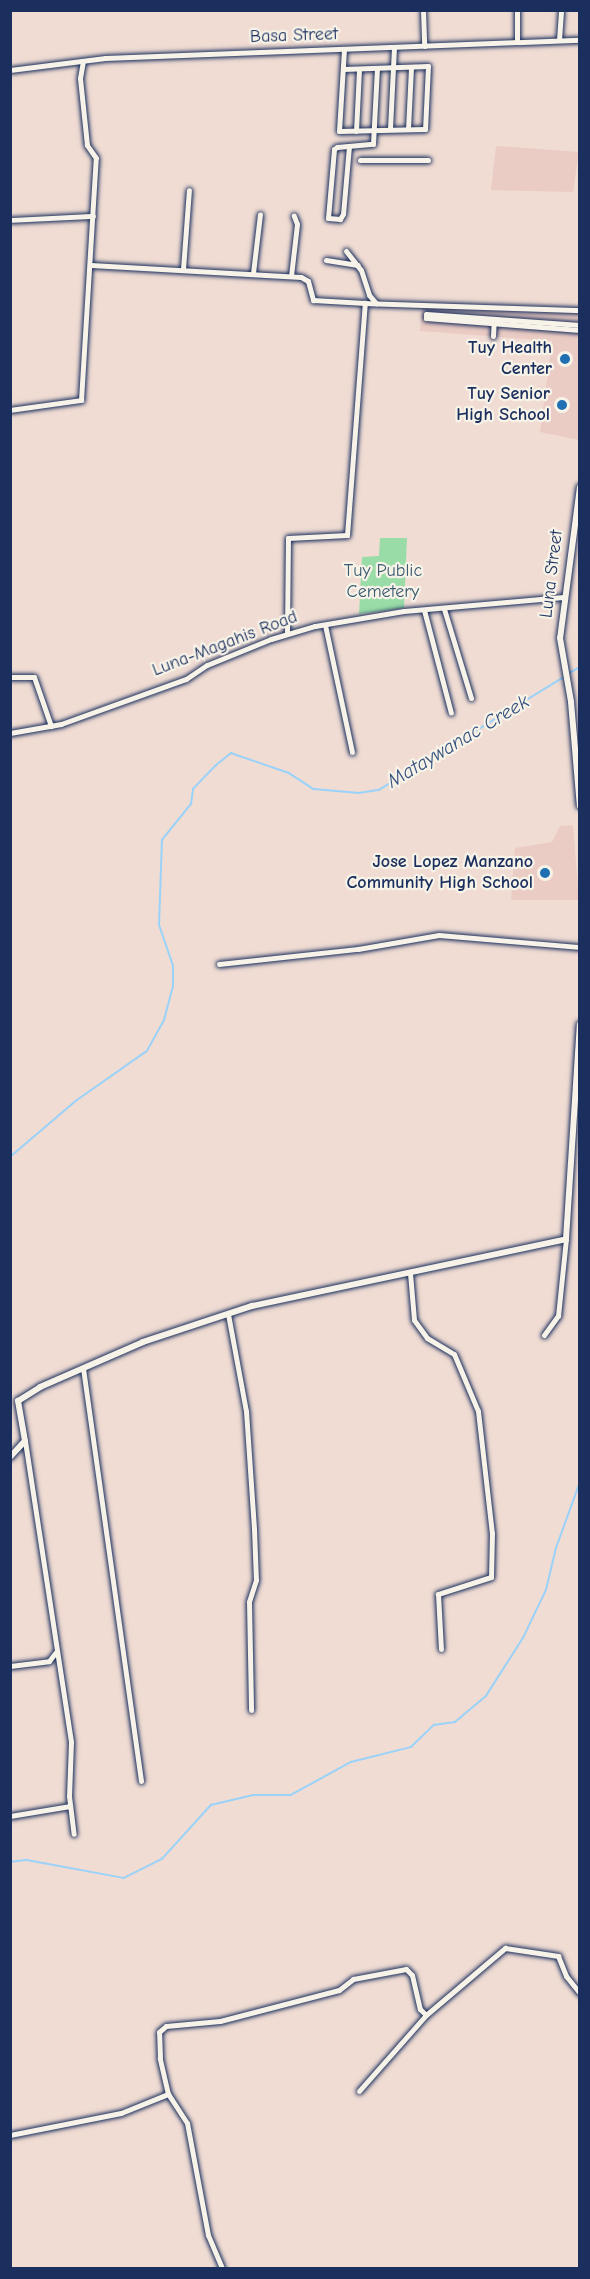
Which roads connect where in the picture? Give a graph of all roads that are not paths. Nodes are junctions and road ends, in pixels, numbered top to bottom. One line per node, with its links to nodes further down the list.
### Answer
1 (423, 10): 7 (street)
2 (517, 10): 6 (street)
3 (561, 10): 4 (street)
4 (559, 40): 5 (street, Basa Street); 6 (street, Basa Street)
5 (579, 40)
6 (517, 41): 7 (street, Basa Street)
7 (424, 46): 8 (street, Basa Street)
8 (393, 48): 9 (street, Basa Street); 13 (street)
9 (344, 50): 10 (street, Basa Street); 14 (street)
10 (83, 61): 16 (street, Basa Street); 28 (street)
11 (411, 67): 13 (street); 18 (street); 18 (street)
12 (377, 68): 13 (street); 15 (street); 19 (street)
13 (394, 68): 17 (street)
14 (343, 69): 15 (street); 20 (street)
15 (359, 69): 20 (street)
16 (10, 70)
17 (390, 129): 18 (street); 19 (street)
18 (408, 129)
19 (373, 130): 20 (street); 21 (street)
20 (356, 131)
21 (373, 144): 22 (street); 23 (street)
22 (349, 146): 22 (street)
23 (374, 159): 24 (street); 25 (street)
24 (360, 160)
25 (428, 160)
26 (189, 190): 35 (street)
27 (260, 214): 36 (street)
28 (93, 216): 30 (street); 33 (street)
29 (294, 216): 37 (street)
30 (10, 220)
31 (346, 251): 34 (street)
32 (326, 260): 34 (street)
33 (91, 265): 35 (street); 45 (street)
34 (358, 266): 39 (street)
35 (183, 269): 36 (street)
36 (253, 273): 37 (street)
37 (291, 276): 38 (street)
38 (365, 303): 39 (street); 51 (street)
39 (376, 303): 40 (street)
40 (579, 310)
41 (494, 320): 41 (street); 42 (street); 43 (street); 44 (street)
42 (579, 325)
43 (579, 330)
44 (493, 336)
45 (10, 410)
46 (579, 487): 47 (street, Luna Street)
47 (563, 597): 48 (street, Luna-Magahis Road); 58 (street, Luna Street)
48 (444, 609): 49 (street, Luna-Magahis Road); 53 (street)
49 (424, 610): 50 (street, Luna-Magahis Road); 54 (street)
50 (325, 625): 51 (street, Luna-Magahis Road); 57 (street)
51 (287, 633): 55 (street, Luna-Magahis Road)
52 (10, 677): 55 (street)
53 (471, 698)
54 (451, 713)
55 (51, 726): 56 (street, Luna-Magahis Road)
56 (10, 733)
57 (352, 752)
58 (579, 807)
59 (579, 947): 60 (street)
60 (219, 964)
61 (579, 1024): 62 (street)
62 (579, 1039): 63 (street)
63 (566, 1239): 64 (street); 66 (street)
64 (410, 1273): 65 (street); 70 (street)
65 (228, 1314): 67 (street); 73 (street)
66 (544, 1335)
67 (83, 1368): 68 (street); 74 (street)
68 (25, 1441): 69 (street); 71 (street)
69 (10, 1457)
70 (441, 1649)
71 (56, 1652): 72 (street); 75 (street)
72 (10, 1666)
73 (251, 1710)
74 (141, 1781)
75 (70, 1806): 76 (street); 77 (street)
76 (10, 1816)
77 (74, 1834)
78 (579, 1993): 79 (street)
79 (426, 2015): 80 (street); 81 (street)
80 (359, 2091)
81 (168, 2094): 82 (street); 83 (street)
82 (10, 2135)
83 (222, 2268)

